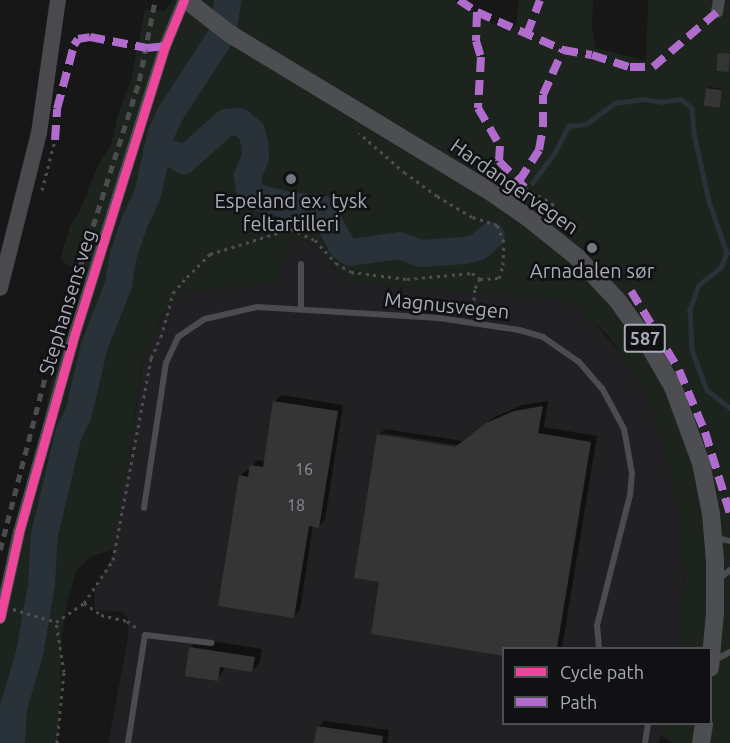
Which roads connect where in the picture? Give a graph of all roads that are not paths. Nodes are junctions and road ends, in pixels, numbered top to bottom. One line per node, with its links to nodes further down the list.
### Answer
1 (58, 0): 4 (main road)
2 (185, 0): 7 (main road, Hardangervegen / 587); 9 (street, Stephansens veg)
3 (301, 264): 5 (lane)
4 (0, 288)
5 (301, 309): 6 (lane, Magnusvegen); 11 (lane, Magnusvegen)
6 (144, 508)
7 (722, 540): 8 (main road, Hardangervegen / 587)
8 (723, 576): 13 (main road, Hardangervegen / 587)
9 (0, 618)
10 (212, 643): 17 (lane)
11 (599, 647)
12 (730, 652): 14 (lane)
13 (712, 655)
14 (712, 661)
15 (648, 725): 18 (lane)
16 (704, 725): 19 (main road)
17 (128, 743)
18 (645, 743)
19 (701, 743)

